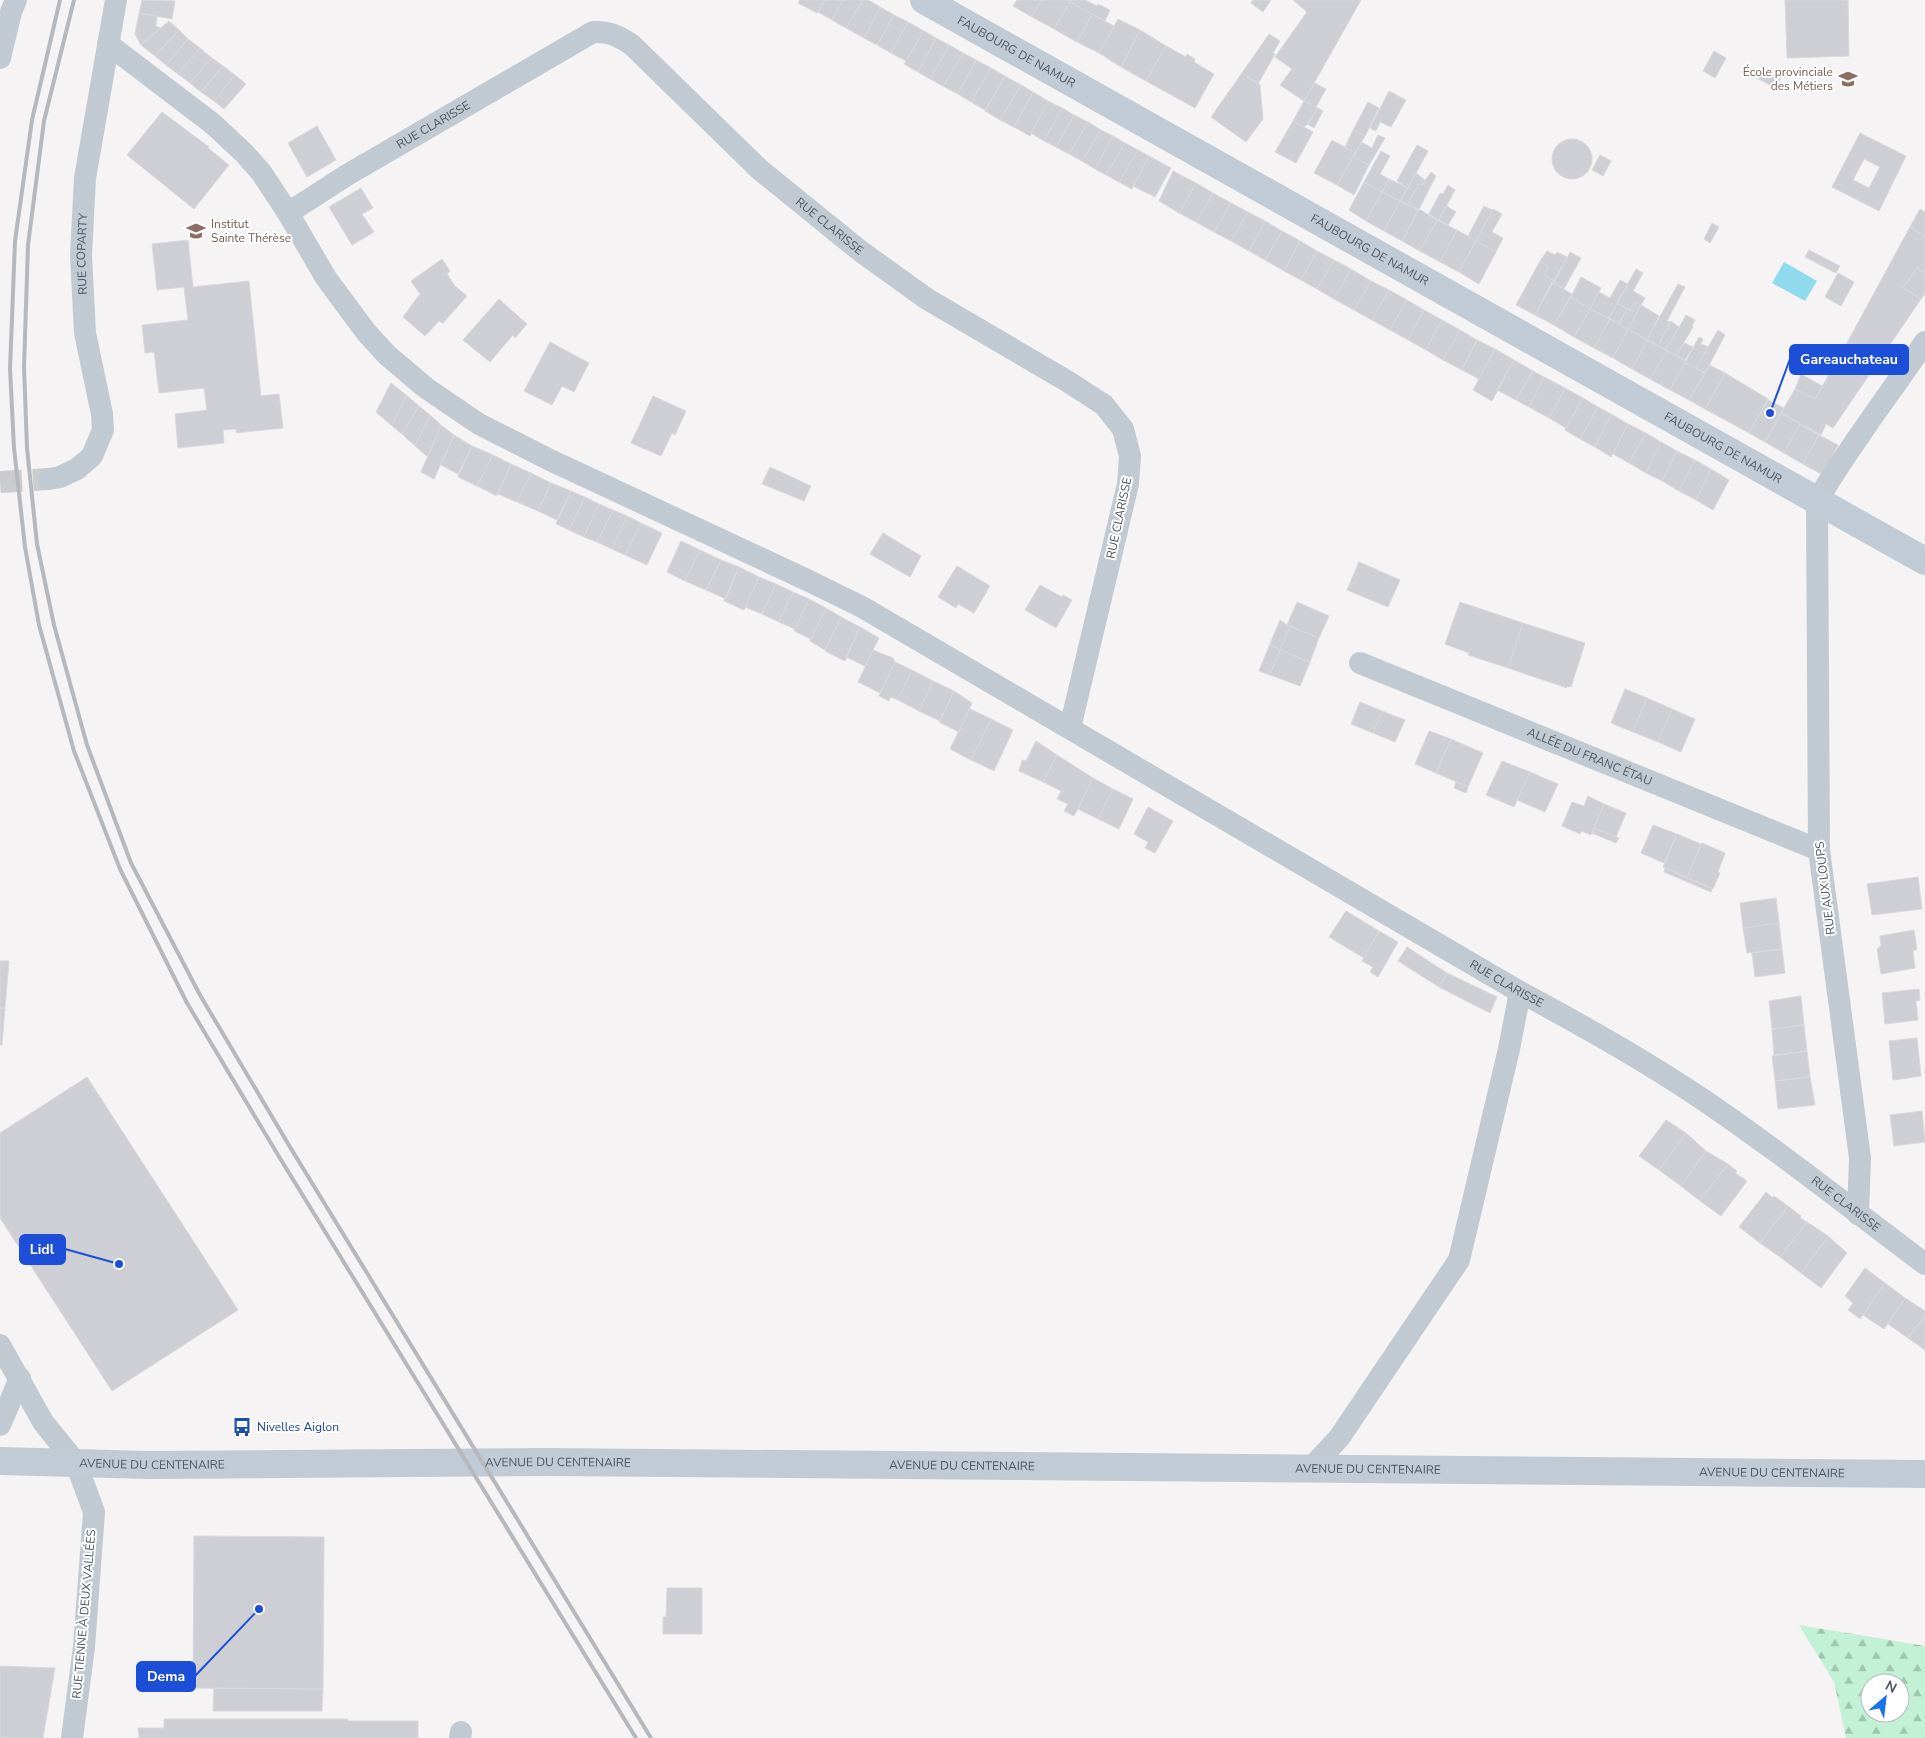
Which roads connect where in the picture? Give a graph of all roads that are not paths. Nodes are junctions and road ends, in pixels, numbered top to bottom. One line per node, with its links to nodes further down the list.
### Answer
1 (16, 0): 5 (street)
2 (116, 0): 4 (street, RUE COPARTY)
3 (924, 0): 9 (main road, FAUBOURG DE NAMUR)
4 (108, 44): 6 (street, RUE CLARISSE); 8 (street, RUE COPARTY)
5 (0, 58)
6 (288, 213): 12 (street, RUE CLARISSE); 12 (street, RUE CLARISSE)
7 (1925, 342): 9 (street)
8 (49, 478)
9 (1816, 501): 10 (main road, FAUBOURG DE NAMUR); 13 (street, RUE AUX LOUPS)
10 (1925, 561)
11 (1360, 663): 13 (street, ALLÉE DU FRANC ÉTAU)
12 (1070, 728): 14 (street, RUE CLARISSE)
13 (1819, 850): 15 (street, RUE AUX LOUPS)
14 (1520, 992): 15 (street, RUE CLARISSE); 22 (street)
15 (1858, 1214): 16 (street, RUE CLARISSE)
16 (1925, 1264)
17 (0, 1345): 18 (street, RUE TIENNE À DEUX VALLÉES)
18 (20, 1378): 19 (street); 21 (street, RUE TIENNE À DEUX VALLÉES)
19 (0, 1425)
20 (0, 1461): 21 (main road, AVENUE DU CENTENAIRE)
21 (76, 1462): 22 (main road, AVENUE DU CENTENAIRE); 24 (street, RUE TIENNE À DEUX VALLÉES)
22 (1311, 1468): 23 (main road, AVENUE DU CENTENAIRE)
23 (1925, 1474)
24 (72, 1738)

